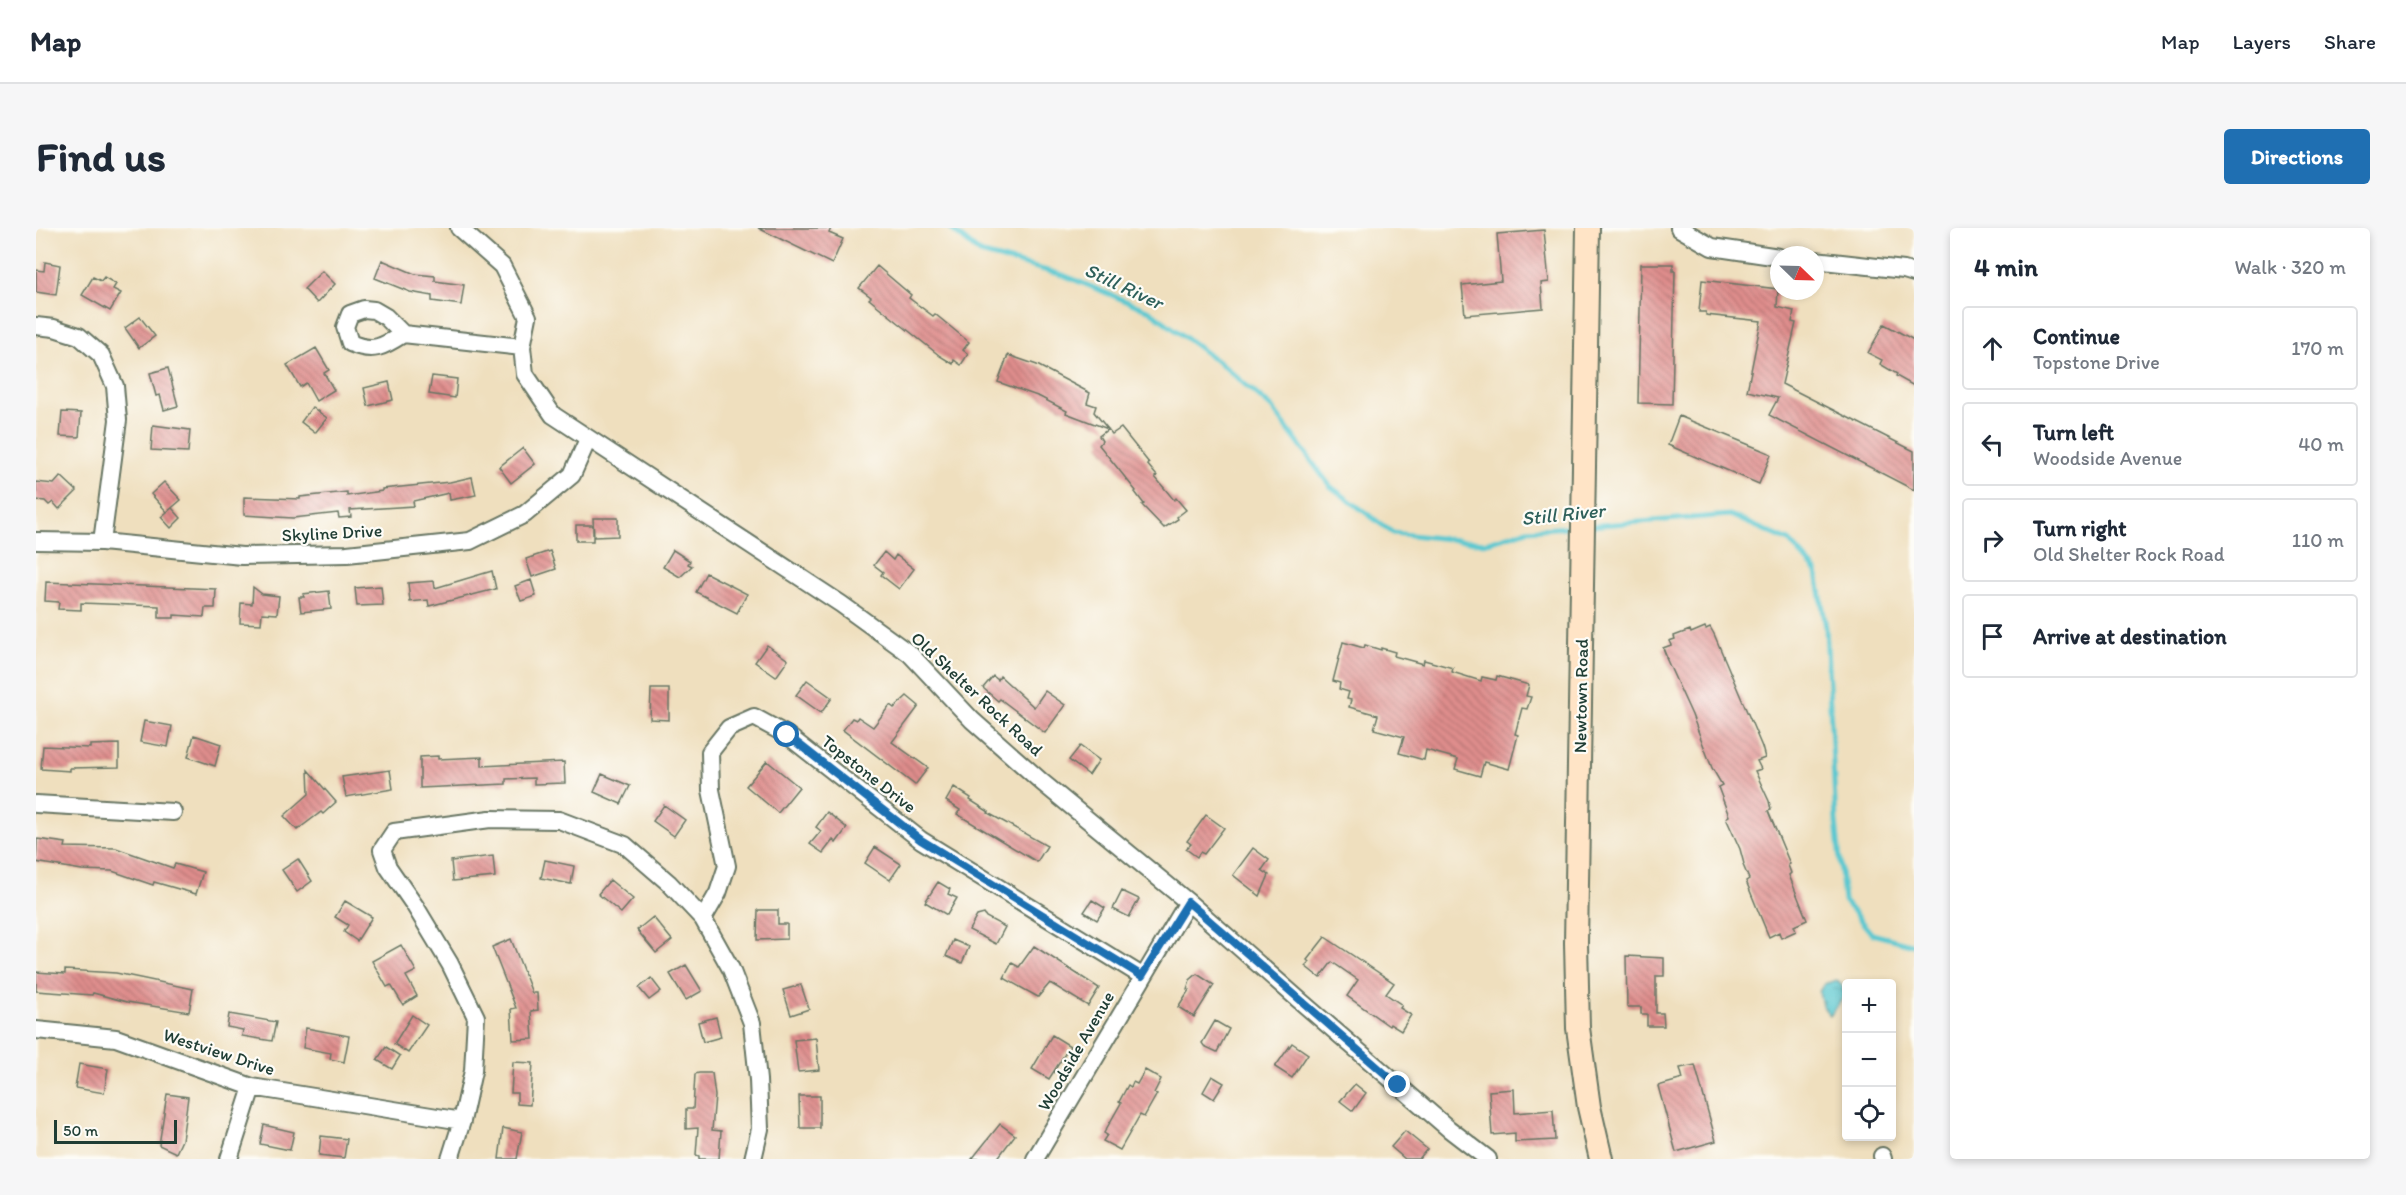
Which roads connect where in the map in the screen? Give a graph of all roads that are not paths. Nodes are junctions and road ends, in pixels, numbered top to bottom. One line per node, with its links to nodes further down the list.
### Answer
1 (459, 228): 9 (street, Old Shelter Rock Road)
2 (1679, 228): 4 (street)
3 (1589, 229): 26 (main road, Newtown Road)
4 (1770, 256)
5 (1824, 261): 6 (street)
6 (1914, 273)
7 (36, 326): 12 (street)
8 (403, 334): 9 (street)
9 (522, 347): 10 (street, Old Shelter Rock Road)
10 (588, 439): 12 (street, Skyline Drive); 15 (street, Old Shelter Rock Road)
11 (36, 541): 12 (street, Skyline Drive)
12 (102, 542)
13 (36, 804): 14 (street)
14 (173, 812)
15 (1188, 902): 17 (street, Woodside Avenue); 25 (street, Old Shelter Rock Road)
16 (703, 919): 17 (street, Topstone Drive); 20 (street); 23 (street)
17 (1142, 976): 24 (street, Woodside Avenue)
18 (36, 1030): 19 (street, Westview Drive)
19 (252, 1087): 20 (street, Westview Drive); 21 (street)
20 (462, 1121): 22 (street)
21 (229, 1159)
22 (450, 1159)
23 (753, 1159)
24 (1035, 1159)
25 (1488, 1159)
26 (1601, 1159)

